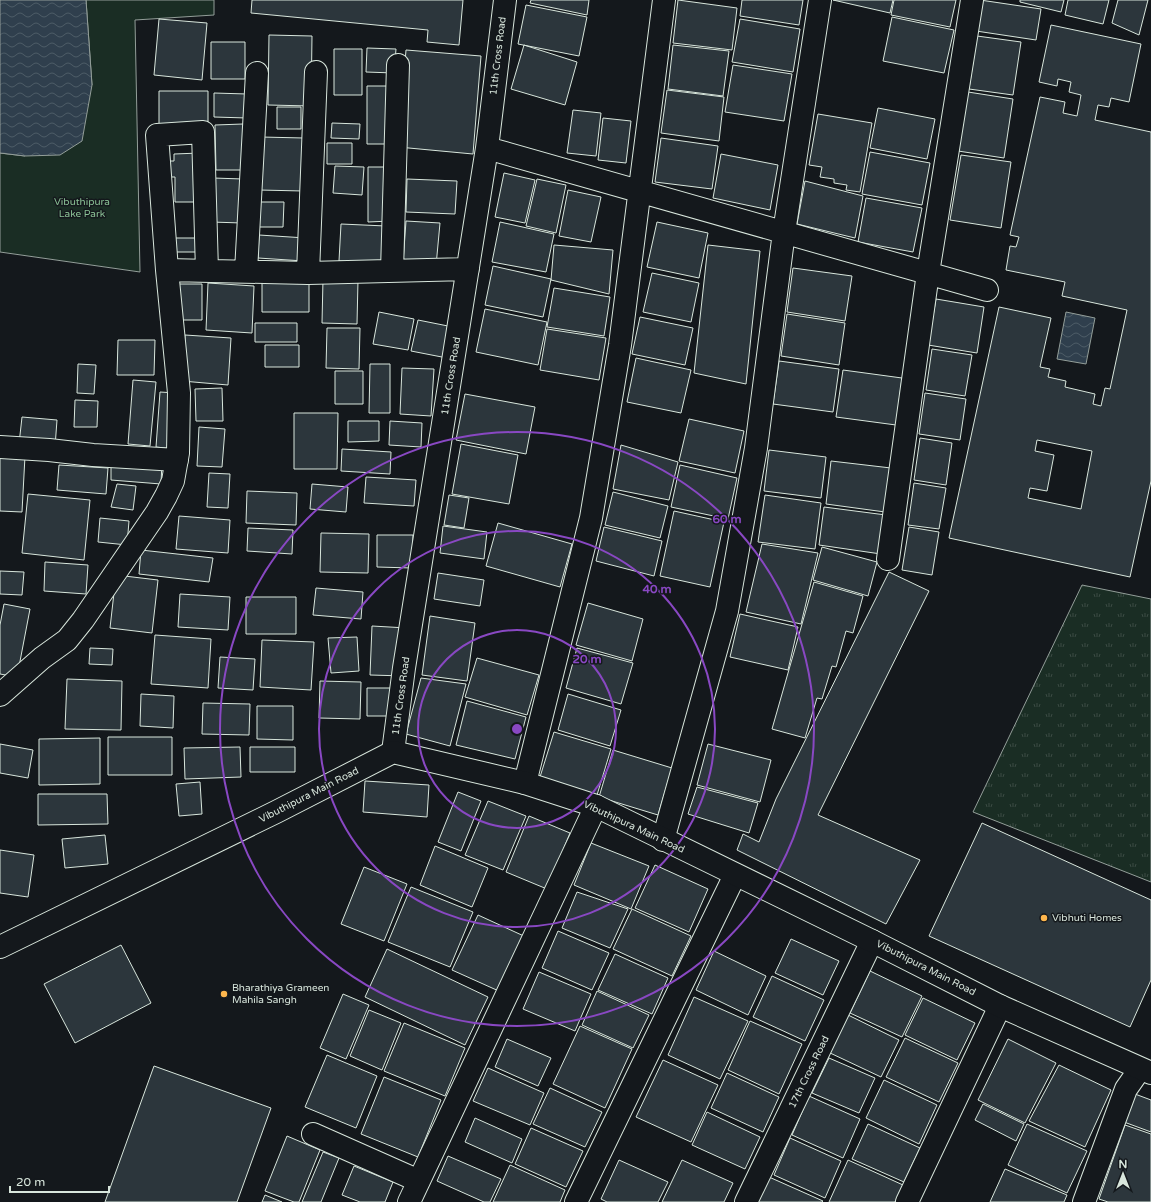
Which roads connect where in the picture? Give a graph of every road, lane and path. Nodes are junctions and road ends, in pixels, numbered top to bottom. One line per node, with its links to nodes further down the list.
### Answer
1 (505, 0): 8 (street, 11th Cross Road)
2 (664, 0): 9 (street)
3 (820, 0): 10 (street)
4 (972, 0): 17 (street)
5 (398, 64): 15 (street)
6 (316, 72): 16 (street)
7 (257, 73): 14 (street)
8 (487, 148): 9 (street); 11 (street, 11th Cross Road)
9 (639, 191): 10 (street); 24 (street)
10 (784, 232): 17 (street); 26 (street)
11 (468, 269): 15 (street); 23 (street, 11th Cross Road)
12 (167, 270): 13 (street); 13 (street); 20 (street)
13 (207, 271): 14 (street)
14 (246, 271): 16 (street)
15 (392, 271): 16 (street)
16 (308, 273)
17 (928, 273): 18 (street); 21 (street)
18 (987, 290)
19 (0, 447): 20 (street)
20 (177, 460): 22 (street)
21 (888, 559)
22 (3, 690)
23 (393, 752): 24 (street, Vibuthipura Main Road); 29 (street, Vibuthipura Main Road)
24 (525, 784): 25 (street, Vibuthipura Main Road)
25 (596, 806): 26 (street, Vibuthipura Main Road); 33 (street)
26 (663, 840): 27 (street, Vibuthipura Main Road)
27 (735, 875): 28 (street, Vibuthipura Main Road); 35 (street)
28 (872, 941): 30 (street, Vibuthipura Main Road); 36 (street, 17th Cross Road)
29 (0, 947)
30 (1000, 1006): 31 (street, Vibuthipura Main Road); 37 (street)
31 (1146, 1071): 38 (street)
32 (313, 1134): 33 (street)
33 (419, 1181): 34 (street)
34 (409, 1202)
35 (576, 1202)
36 (746, 1202)
37 (907, 1202)
38 (1084, 1202)

